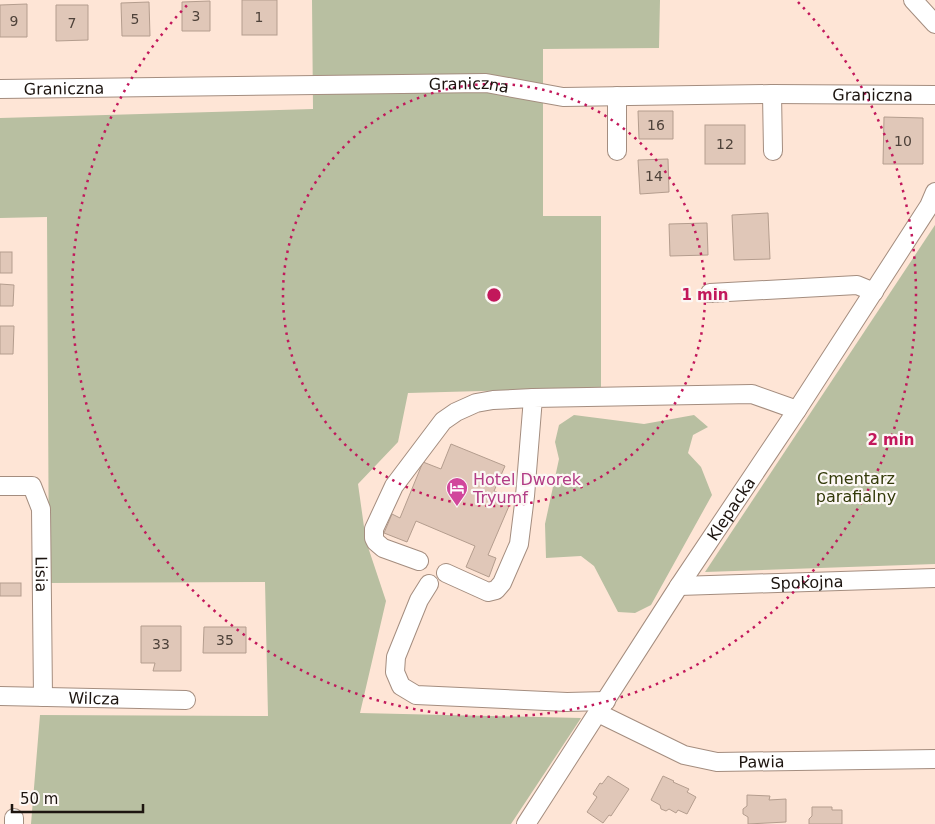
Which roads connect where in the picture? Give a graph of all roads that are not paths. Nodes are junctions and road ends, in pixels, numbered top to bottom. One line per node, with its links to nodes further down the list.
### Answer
1 (913, 0): 2 (street)
2 (935, 24)
3 (0, 89): 6 (street, Graniczna)
4 (772, 94): 5 (street, Graniczna); 6 (street, Graniczna); 7 (street)
5 (935, 94)
6 (617, 96): 8 (street)
7 (773, 151)
8 (617, 152)
9 (935, 192): 10 (street, Klepacka)
10 (874, 292): 11 (street); 13 (street, Klepacka)
11 (710, 293)
12 (533, 398): 13 (street); 15 (street); 16 (street)
13 (797, 410): 19 (street, Klepacka)
14 (0, 486): 21 (street, Lisia)
15 (419, 561)
16 (446, 574)
17 (935, 578): 19 (street, Spokojna)
18 (429, 584): 23 (street)
19 (679, 586): 23 (street, Klepacka)
20 (0, 696): 21 (street, Wilcza)
21 (43, 697): 22 (street, Wilcza)
22 (186, 700)
23 (602, 707): 24 (street, Pawia); 25 (street, Klepacka)
24 (935, 759)
25 (526, 824)

